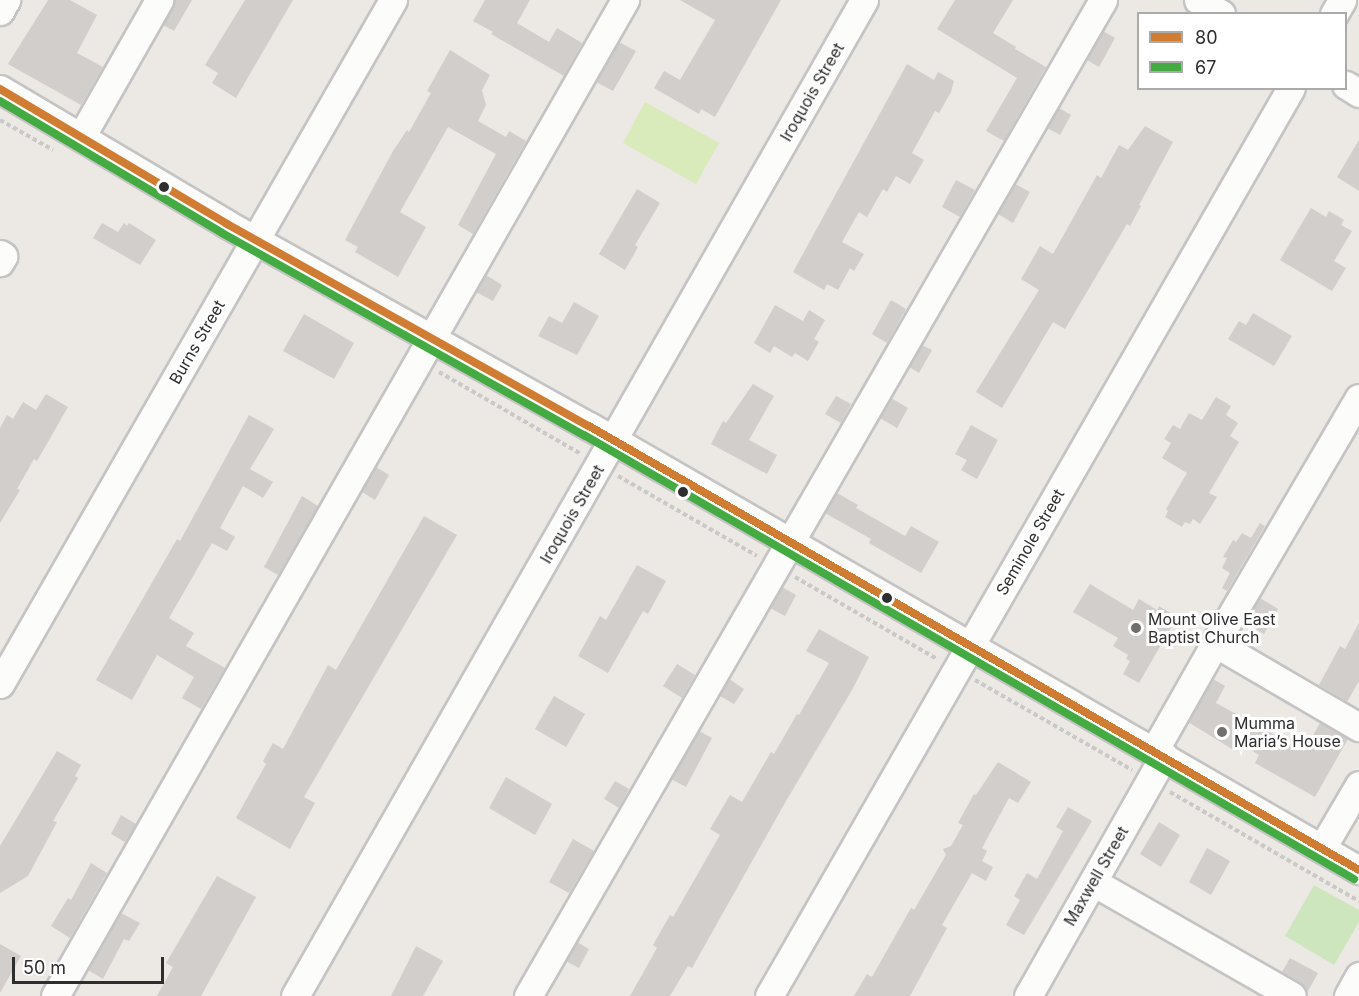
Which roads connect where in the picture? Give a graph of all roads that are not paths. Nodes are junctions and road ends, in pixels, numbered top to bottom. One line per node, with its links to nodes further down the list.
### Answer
1 (6, 0): 8 (street)
2 (159, 0): 12 (street)
3 (393, 0): 13 (street, Burns Street)
4 (625, 0): 16 (street)
5 (864, 0): 18 (street, Iroquois Street)
6 (1103, 0): 19 (street)
7 (1198, 0): 9 (street)
8 (0, 11)
9 (1218, 12)
10 (0, 88): 12 (street)
11 (1290, 90): 21 (street, Seminole Street)
12 (81, 137): 13 (street)
13 (255, 239): 16 (street); 22 (street, Burns Street)
14 (0, 254): 15 (street)
15 (0, 262)
16 (423, 349): 18 (street); 30 (street)
17 (1359, 398): 20 (street, Maxwell Street)
18 (614, 441): 19 (street); 31 (street, Iroquois Street)
19 (789, 541): 21 (street); 32 (street)
20 (1215, 643): 23 (street); 24 (street, Maxwell Street)
21 (971, 645): 24 (street); 33 (street, Seminole Street)
22 (0, 684)
23 (1359, 727)
24 (1159, 754): 26 (street); 28 (street, Maxwell Street)
25 (1359, 785): 26 (street)
26 (1322, 848): 27 (street)
27 (1359, 870)
28 (1093, 882): 34 (street, Maxwell Street); 35 (street)
29 (1359, 976): 36 (street)
30 (55, 996)
31 (295, 996)
32 (528, 996)
33 (769, 996)
34 (1028, 996)
35 (1292, 996)
36 (1348, 996)

